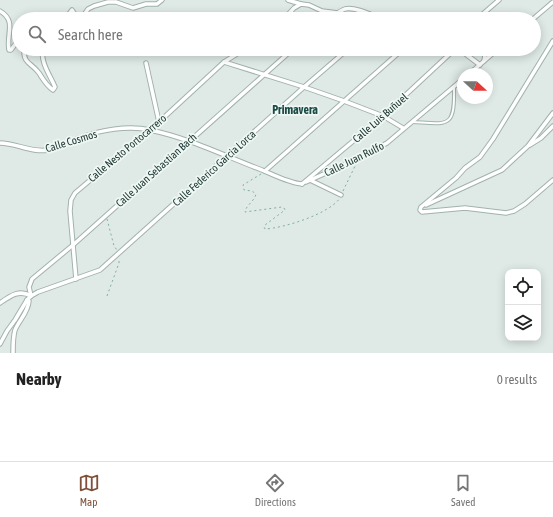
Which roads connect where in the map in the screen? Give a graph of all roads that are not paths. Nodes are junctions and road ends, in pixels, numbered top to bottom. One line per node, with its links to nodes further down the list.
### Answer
1 (162, 0): 7 (street)
2 (288, 0): 5 (street)
3 (499, 0): 12 (street)
4 (553, 2): 13 (street)
5 (301, 4): 8 (street); 9 (street)
6 (0, 11): 15 (street)
7 (86, 12)
8 (290, 12)
9 (330, 12)
10 (340, 12): 11 (street)
11 (363, 12)
12 (485, 12)
13 (541, 12)
14 (553, 41): 52 (street)
15 (12, 49)
16 (24, 56): 17 (street)
17 (43, 56)
18 (234, 56): 27 (street, Calle Nesto Portocarrero)
19 (284, 56): 31 (street, Calle Juan Sebastian Bach)
20 (340, 56): 34 (street, Calle Federico Garcia Lorca)
21 (395, 56): 35 (street)
22 (447, 56): 37 (street, Calle Luis Buñuel)
23 (468, 56): 29 (street)
24 (485, 56): 26 (street)
25 (490, 56): 26 (street)
26 (484, 61): 29 (street)
27 (224, 62): 31 (street); 38 (street, Calle Nesto Portocarrero)
28 (146, 63): 38 (street)
29 (480, 65): 30 (street)
30 (476, 68)
31 (263, 75): 34 (street); 43 (street, Calle Juan Sebastian Bach)
32 (457, 84): 33 (street)
33 (454, 86): 39 (street); 39 (lane)
34 (304, 87): 35 (street); 46 (street, Calle Federico Garcia Lorca)
35 (344, 101): 37 (street); 47 (street)
36 (553, 112): 45 (street)
37 (383, 116): 41 (street); 50 (street, Calle Luis Buñuel)
38 (159, 122): 42 (street, Calle Nesto Portocarrero)
39 (411, 122): 41 (street)
40 (553, 126): 45 (street)
41 (403, 128): 48 (street, Calle Juan Rulfo)
42 (150, 129): 43 (street, Calle Cosmos); 44 (street, Calle Cosmos); 53 (street, Calle Nesto Portocarrero)
43 (189, 141): 46 (street, Calle Cosmos); 53 (street, Calle Juan Sebastian Bach)
44 (0, 143)
45 (528, 146): 52 (street)
46 (226, 156): 47 (street, Calle Cosmos); 54 (street, Calle Federico Garcia Lorca)
47 (265, 171): 50 (street, Calle Cosmos)
48 (310, 180): 50 (street, Calle Juan Rulfo); 51 (street)
49 (553, 180): 52 (street)
50 (302, 184)
51 (341, 195)
52 (425, 205)
53 (73, 245): 54 (street, Calle Nesto Portocarrero); 55 (street, Calle Juan Sebastian Bach)
54 (76, 279): 55 (street, Calle Federico Garcia Lorca)
55 (31, 296): 56 (street); 57 (street)
56 (28, 300): 58 (street); 59 (street)
57 (0, 303)
58 (0, 344)
59 (12, 353)

